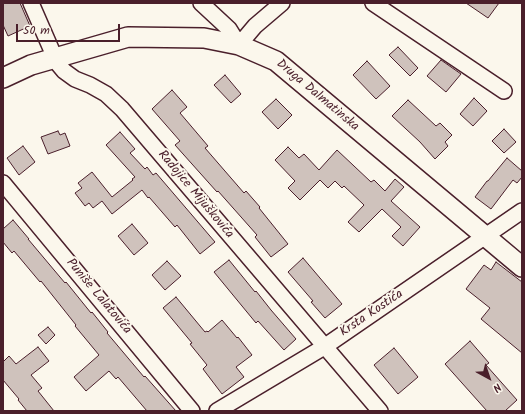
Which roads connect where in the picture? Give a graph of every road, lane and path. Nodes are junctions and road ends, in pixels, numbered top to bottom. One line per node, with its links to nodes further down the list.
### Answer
1 (31, 3): 6 (street, Radojice Mijuškovića)
2 (201, 3): 5 (street)
3 (282, 3): 5 (street)
4 (374, 3): 8 (street)
5 (240, 45): 6 (street, Druga Dalmatinska); 11 (street, Druga Dalmatinska)
6 (55, 58): 7 (street, Druga Dalmatinska); 13 (street, Radojice Mijuškovića)
7 (3, 78)
8 (504, 91)
9 (3, 183): 14 (street, Puniše Lalatovića)
10 (522, 210): 11 (street, Krsta Kostića)
11 (485, 236): 12 (street, Druga Dalmatinska); 13 (street, Krsta Kostića)
12 (522, 267)
13 (324, 347): 15 (street, Krsta Kostića); 16 (street, Radojice Mijuškovića)
14 (192, 411)
15 (217, 411)
16 (380, 411)

